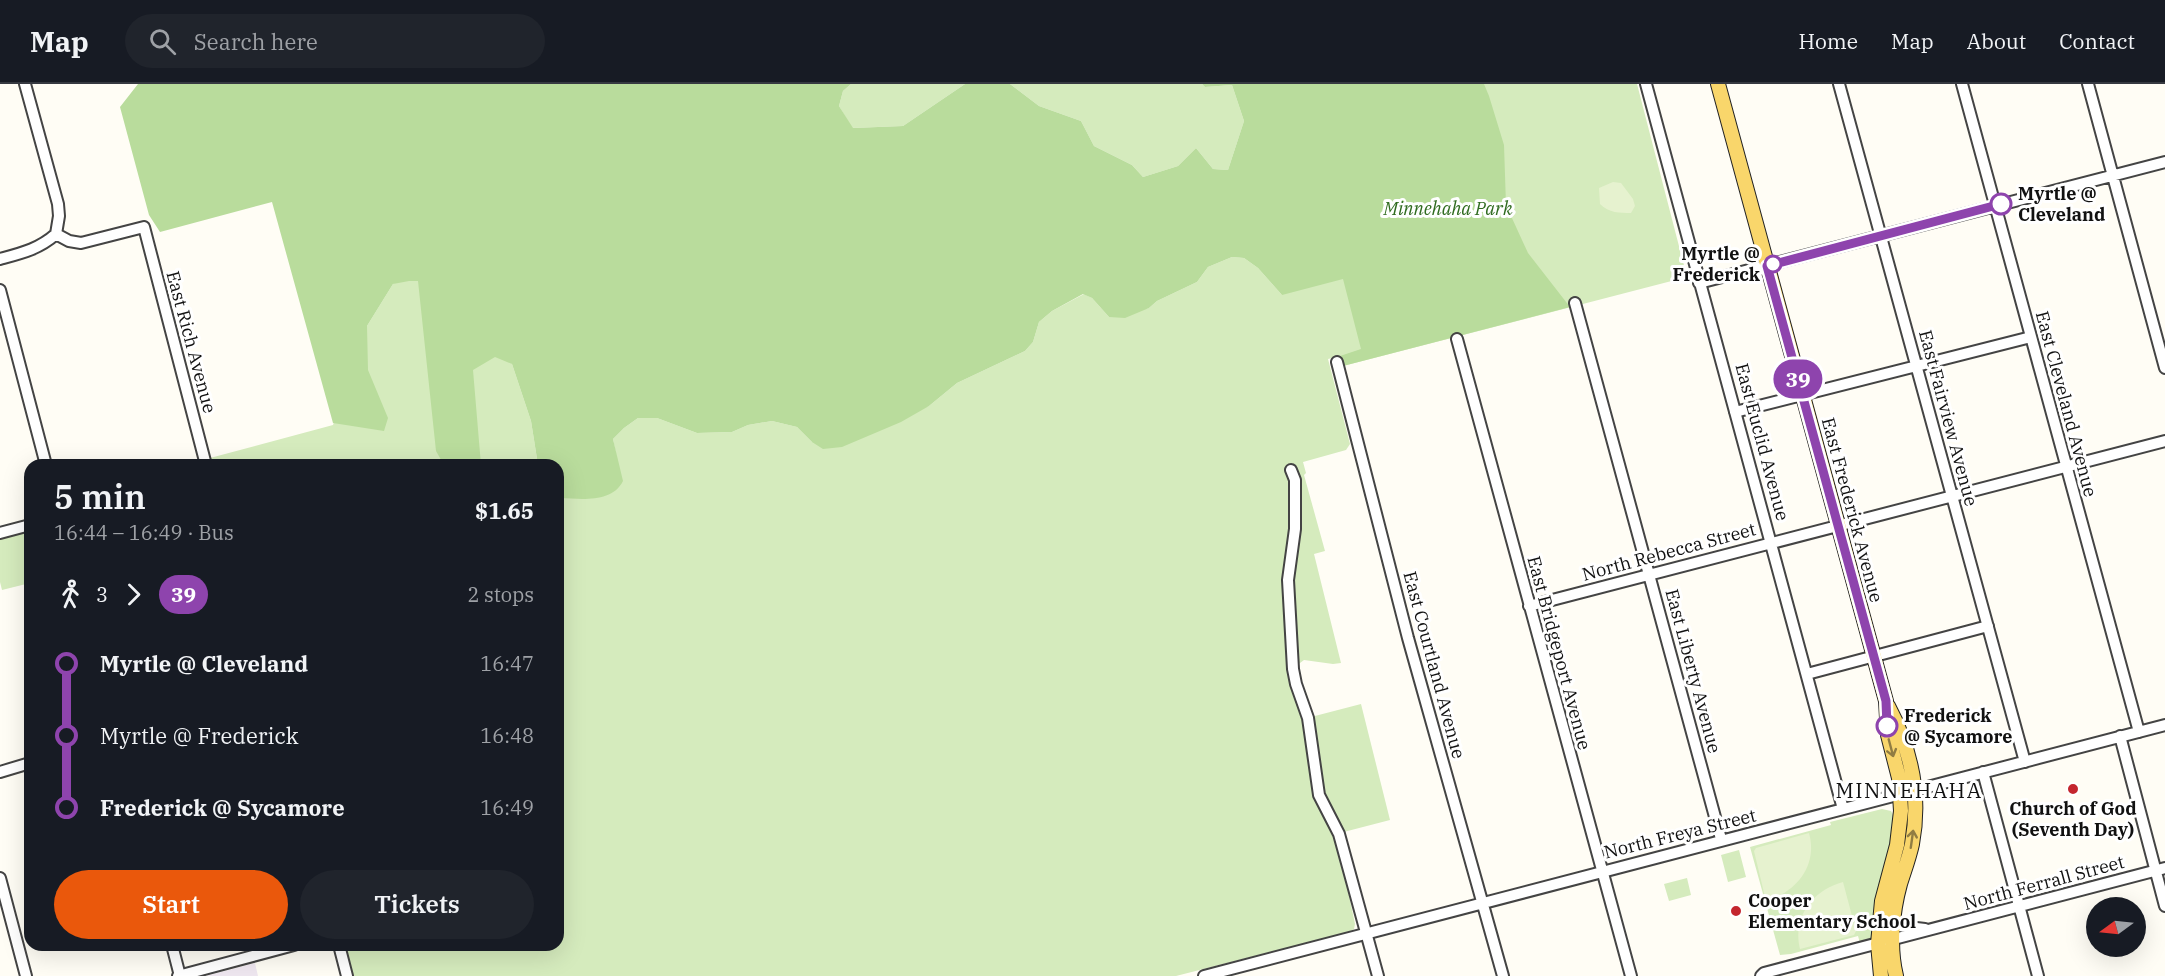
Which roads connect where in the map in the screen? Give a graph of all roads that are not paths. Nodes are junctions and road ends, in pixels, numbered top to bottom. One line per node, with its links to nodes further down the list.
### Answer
1 (25, 84): 10 (street)
2 (1646, 84): 14 (street, East Euclid Avenue)
3 (1718, 84): 13 (main road, East Frederick Avenue)
4 (1839, 84): 11 (street, East Fairview Avenue)
5 (1962, 84): 9 (street, East Cleveland Avenue)
6 (2088, 84): 8 (street)
7 (2165, 162): 8 (street)
8 (2113, 176): 9 (street); 21 (street)
9 (1995, 206): 11 (street); 17 (street, East Cleveland Avenue)
10 (56, 234): 12 (street); 26 (street, East Rich Avenue)
11 (1881, 236): 13 (street); 20 (street, East Fairview Avenue)
12 (0, 259)
13 (1767, 266): 14 (street); 22 (main road, East Frederick Avenue)
14 (1699, 284): 23 (street, East Euclid Avenue)
15 (0, 290): 25 (street)
16 (1575, 303): 34 (street, East Liberty Avenue)
17 (2031, 337): 20 (street); 27 (street, East Cleveland Avenue)
18 (1457, 339): 35 (street, East Bridgeport Avenue)
19 (1337, 362): 54 (street, East Courtland Avenue)
20 (1917, 366): 22 (street); 29 (street, East Fairview Avenue)
21 (2165, 368)
22 (1802, 396): 23 (street); 30 (main road, East Frederick Avenue)
23 (1735, 412): 33 (street, East Euclid Avenue)
24 (2165, 441): 27 (street, North Rebecca Street)
25 (44, 459)
26 (204, 459)
27 (2066, 467): 29 (street, North Rebecca Street); 41 (street, East Cleveland Avenue)
28 (1290, 470): 59 (street)
29 (1952, 497): 30 (street, North Rebecca Street); 36 (street, East Fairview Avenue)
30 (1837, 526): 33 (street, North Rebecca Street); 37 (main road, East Frederick Avenue)
31 (24, 527): 32 (street)
32 (0, 533)
33 (1770, 543): 34 (street, North Rebecca Street); 38 (street, East Euclid Avenue)
34 (1649, 574): 35 (street, North Rebecca Street); 50 (street, East Liberty Avenue)
35 (1529, 606): 52 (street, East Bridgeport Avenue)
36 (1988, 626): 37 (street); 43 (street, East Fairview Avenue)
37 (1874, 656): 38 (street); 39 (main road, East Frederick Avenue)
38 (1807, 675): 49 (street, East Euclid Avenue)
39 (1886, 701): 47 (main road, East Frederick Avenue); 48 (main road, East Frederick Avenue, one-way to 48)
40 (2165, 725): 41 (street, North Freya Street)
41 (2139, 732): 42 (street, North Freya Street)
42 (2120, 736): 43 (street, North Freya Street); 51 (street)
43 (2025, 762): 46 (street, North Freya Street)
44 (24, 765): 45 (street)
45 (0, 772)
46 (1983, 772): 47 (street, North Freya Street); 55 (street)
47 (1915, 790): 48 (street, North Freya Street); 57 (main road, one-way to 47)
48 (1901, 794): 49 (street, North Freya Street); 60 (main road)
49 (1843, 809): 50 (street, North Freya Street)
50 (1721, 840): 52 (street, North Freya Street)
51 (2160, 869): 55 (street, North Ferrall Street); 56 (street)
52 (1602, 871): 54 (street, North Freya Street); 71 (street, East Bridgeport Avenue)
53 (0, 878): 65 (street)
54 (1483, 903): 59 (street, North Freya Street); 70 (street, East Courtland Avenue)
55 (2019, 906): 58 (street, North Ferrall Street); 75 (street)
56 (2165, 906)
57 (1894, 918): 58 (street, North Ferrall Street); 60 (main road)
58 (1931, 930): 60 (street, North Ferrall Street)
59 (1367, 933): 64 (street, North Freya Street); 69 (street)
60 (1885, 943): 72 (street, North Ferrall Street); 73 (main road); 74 (main road)
61 (173, 951): 66 (street)
62 (272, 951): 66 (street)
63 (341, 951): 67 (street)
64 (1246, 971): 68 (street, North Freya Street)
65 (26, 976)
66 (179, 976)
67 (347, 976)
68 (1204, 976)
69 (1378, 976)
70 (1503, 976)
71 (1631, 976)
72 (1761, 976)
73 (1881, 976)
74 (1896, 976)
75 (2038, 976)

